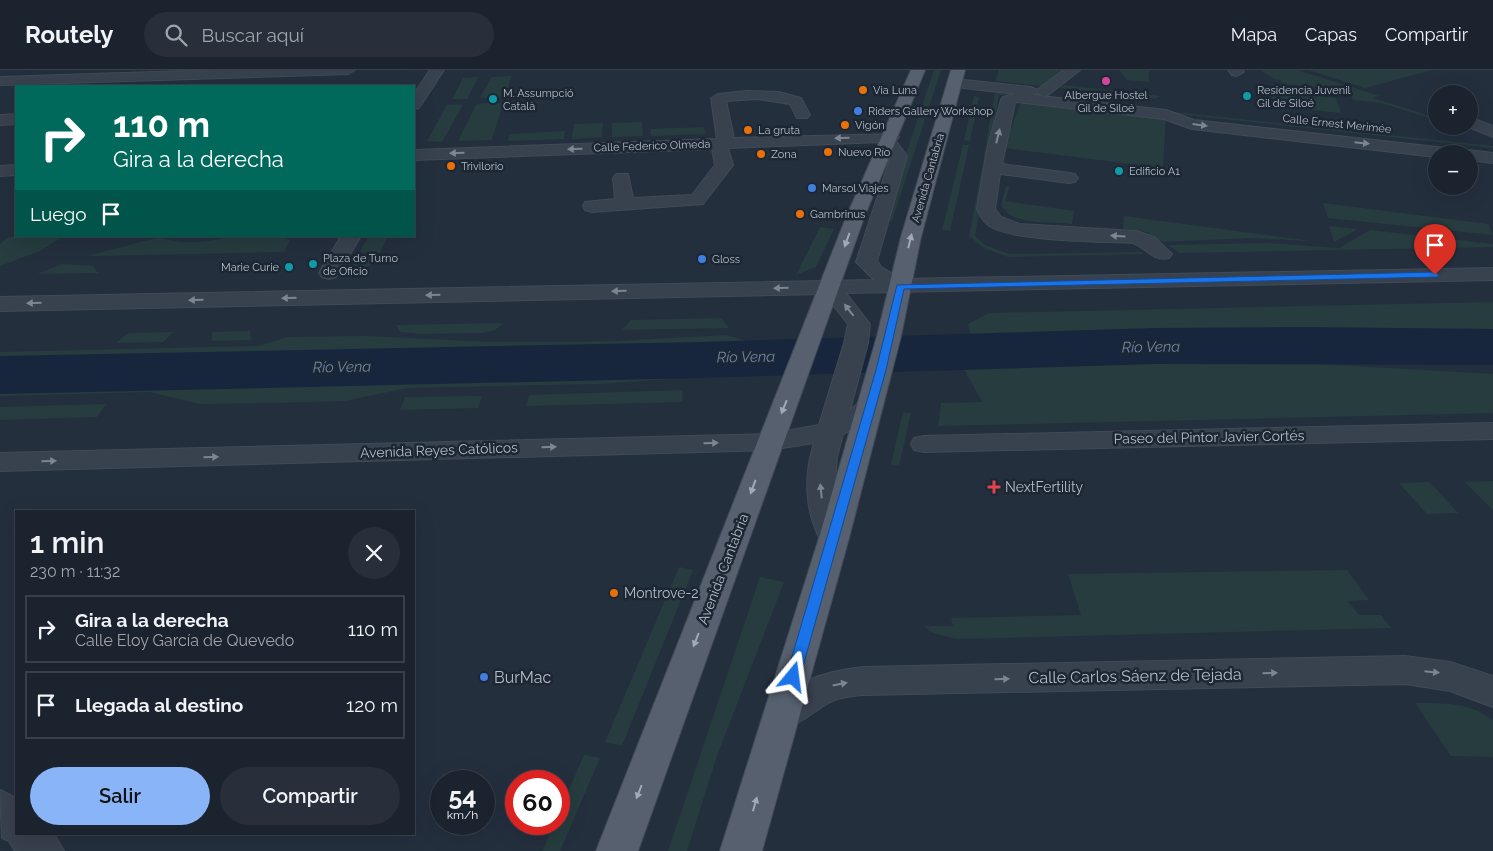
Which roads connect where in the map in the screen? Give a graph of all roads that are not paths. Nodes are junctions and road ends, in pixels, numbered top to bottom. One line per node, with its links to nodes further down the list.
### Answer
1 (348, 70): 6 (street)
2 (437, 70): 8 (street)
3 (918, 70): 15 (main road, Avenida Cantabria)
4 (1073, 70): 7 (street)
5 (956, 76): 7 (street); 32 (main road, Avenida Cantabria, one-way to 5)
6 (0, 81)
7 (1043, 92): 9 (street)
8 (415, 103)
9 (1192, 108)
10 (802, 115): 16 (street)
11 (15, 119): 12 (street)
12 (0, 120)
13 (1478, 126): 14 (street)
14 (1493, 132)
15 (890, 139): 16 (street, Calle Federico Olmeda, one-way to 16); 32 (street); 33 (main road, Avenida Cantabria, one-way to 33)
16 (723, 143): 18 (street, Calle Federico Olmeda, one-way to 18); 26 (street)
17 (1428, 151): 21 (street, one-way to 17)
18 (415, 155)
19 (1478, 156): 20 (street)
20 (1493, 158)
21 (993, 168): 25 (street); 29 (street, one-way to 21)
22 (15, 170): 23 (street)
23 (0, 171)
24 (622, 178): 26 (street)
25 (1069, 178)
26 (625, 204): 27 (street)
27 (592, 206)
28 (350, 237): 30 (street)
29 (1162, 254)
30 (328, 273)
31 (1493, 274): 32 (street)
32 (900, 286): 33 (street); 35 (main road, Avenida Cantabria)
33 (830, 287): 34 (street, one-way to 34); 36 (street, one-way to 33); 38 (main road, Avenida Cantabria, one-way to 38)
34 (0, 304)
35 (870, 406): 36 (street, Avenida Reyes Católicos); 41 (main road, Avenida Cantabria)
36 (831, 431): 38 (street, Avenida Reyes Católicos); 41 (street, one-way to 36)
37 (1493, 431): 39 (street, Paseo del Pintor Javier Cortés)
38 (770, 442): 40 (street, Avenida Reyes Católicos, one-way to 38); 48 (main road, Avenida Cantabria, one-way to 48)
39 (924, 444)
40 (0, 462)
41 (834, 538): 43 (main road, Avenida Cantabria)
42 (1493, 692): 43 (street, Calle Carlos Sáenz de Tejada, one-way to 42)
43 (782, 714): 49 (main road, Avenida Cantabria, one-way to 43)
44 (0, 808): 45 (street)
45 (15, 824)
46 (27, 835): 47 (street)
47 (43, 851)
48 (617, 851)
49 (741, 851)

